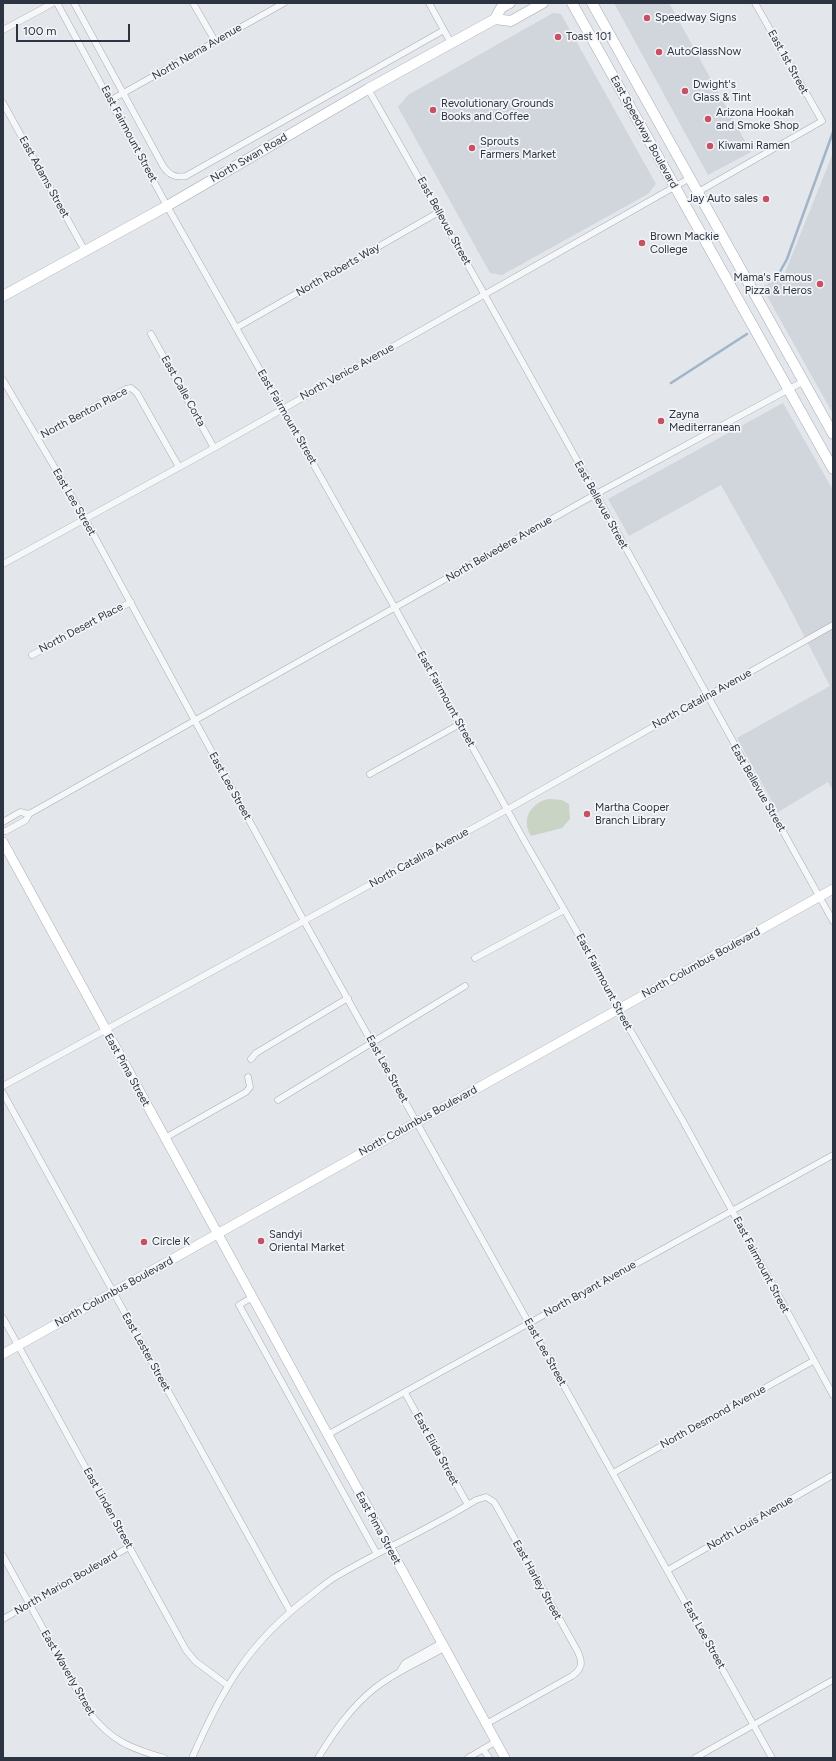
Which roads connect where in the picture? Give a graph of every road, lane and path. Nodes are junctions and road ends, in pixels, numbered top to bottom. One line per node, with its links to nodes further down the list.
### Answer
1 (52, 3): 13 (street)
2 (57, 3): 19 (street, East Fairmount Street)
3 (74, 3): 18 (street, East Fairmount Street)
4 (193, 3): 15 (street)
5 (284, 3): 15 (street, North Nema Avenue)
6 (429, 3): 14 (street)
7 (510, 3): 12 (main road, North Swan Road)
8 (543, 3): 12 (main road, North Swan Road)
9 (572, 3): 23 (main road, East Speedway Boulevard)
10 (592, 3): 22 (main road, East Speedway Boulevard)
11 (755, 3): 24 (street, East 1st Street)
12 (495, 19): 16 (main road, North Swan Road)
13 (3, 30)
14 (444, 30): 16 (street); 21 (street, North Swan Road)
15 (214, 41): 18 (street, North Nema Avenue)
16 (451, 42): 17 (main road, North Swan Road)
17 (368, 88): 25 (main road, North Swan Road); 26 (street, East Bellevue Street)
18 (123, 93): 19 (street, North Nema Avenue); 21 (street, East Fairmount Street)
19 (111, 100): 25 (street, East Fairmount Street)
20 (3, 103): 27 (street, East Adams Street)
21 (171, 176)
22 (690, 178): 23 (street, North Venice Avenue); 24 (main road, East Speedway Boulevard)
23 (674, 187): 28 (street, North Venice Avenue); 34 (main road, East Speedway Boulevard)
24 (698, 192): 33 (main road, East Speedway Boulevard)
25 (167, 206): 27 (main road, North Swan Road); 30 (street, East Fairmount Street)
26 (439, 212): 28 (street, East Bellevue Street); 30 (street, North Roberts Way)
27 (85, 251): 29 (main road, North Swan Road)
28 (484, 294): 35 (street, North Venice Avenue); 41 (street, East Bellevue Street)
29 (3, 296)
30 (236, 328): 35 (street, East Fairmount Street)
31 (151, 334): 38 (street, East Calle Corta)
32 (3, 380): 37 (street, East Lee Street)
33 (804, 381): 34 (street, North Belvedere Avenue); 36 (main road, East Speedway Boulevard)
34 (788, 390): 40 (main road, East Speedway Boulevard); 41 (street, North Belvedere Avenue)
35 (282, 408): 38 (street, North Venice Avenue); 45 (street, East Fairmount Street)
36 (833, 434)
37 (37, 438): 39 (street, North Benton Place); 42 (street, East Lee Street)
38 (214, 448): 39 (street, North Venice Avenue)
39 (180, 467): 42 (street, North Venice Avenue)
40 (833, 469)
41 (596, 494): 45 (street, North Belvedere Avenue); 48 (street, East Bellevue Street)
42 (85, 519): 43 (street, North Venice Avenue); 44 (street, East Lee Street)
43 (3, 564)
44 (131, 602): 47 (street, North Desert Place); 49 (street, East Lee Street)
45 (395, 608): 49 (street, North Belvedere Avenue); 50 (street, East Fairmount Street)
46 (833, 625): 48 (street, North Catalina Avenue)
47 (32, 655)
48 (706, 696): 52 (street, North Catalina Avenue); 58 (street, East Bellevue Street)
49 (194, 720): 53 (street, North Belvedere Avenue); 60 (street, East Lee Street)
50 (460, 724): 51 (street); 52 (street, East Fairmount Street)
51 (370, 774)
52 (508, 809): 59 (street, East Fairmount Street); 60 (street, North Catalina Avenue)
53 (29, 814): 54 (street); 55 (street)
54 (3, 822)
55 (3, 831)
56 (3, 842): 66 (street, East Pima Street)
57 (833, 889): 58 (street, North Columbus Boulevard)
58 (819, 896): 61 (street, East Bellevue Street); 65 (street, North Columbus Boulevard)
59 (564, 910): 62 (street); 65 (street, East Fairmount Street)
60 (304, 921): 64 (street, East Lee Street); 66 (street, North Catalina Avenue)
61 (833, 921)
62 (475, 958)
63 (465, 986): 67 (street)
64 (348, 998): 67 (street, East Lee Street); 68 (street)
65 (618, 1009): 73 (street, North Columbus Boulevard); 76 (street, East Fairmount Street)
66 (106, 1031): 70 (street, North Catalina Avenue); 74 (street, East Pima Street)
67 (372, 1042): 72 (street); 73 (street, East Lee Street)
68 (251, 1059)
69 (248, 1077): 74 (street)
70 (4, 1084)
71 (3, 1092): 78 (street, East Lester Street)
72 (278, 1100)
73 (417, 1122): 77 (street, North Columbus Boulevard); 81 (street, East Lee Street)
74 (165, 1138): 77 (street, East Pima Street)
75 (833, 1155): 76 (street, North Bryant Avenue)
76 (731, 1210): 81 (street, North Bryant Avenue); 84 (street, East Fairmount Street)
77 (217, 1234): 78 (street, North Columbus Boulevard); 79 (street, East Pima Street)
78 (113, 1293): 82 (street, North Columbus Boulevard); 97 (street, East Lester Street)
79 (252, 1298): 87 (street, East Pima Street); 93 (street, East Pima Street)
80 (3, 1318): 82 (street, East Linden Street)
81 (529, 1323): 85 (street, North Bryant Avenue); 88 (street, East Lee Street)
82 (18, 1345): 83 (street, North Columbus Boulevard); 91 (street, East Linden Street)
83 (3, 1354)
84 (813, 1361): 86 (street, East Fairmount Street); 88 (street, North Desmond Avenue)
85 (405, 1393): 87 (street, North Bryant Avenue); 90 (street, East Elida Street)
86 (833, 1395)
87 (327, 1436): 92 (street, East Pima Street)
88 (613, 1473): 95 (street, East Lee Street)
89 (833, 1476): 95 (street, North Louis Avenue)
90 (468, 1505): 92 (street); 102 (street, East Harley Street)
91 (129, 1547): 96 (street, North Marion Boulevard); 101 (street, East Linden Street)
92 (389, 1548): 93 (street); 99 (street, East Pima Street)
93 (377, 1554): 97 (street)
94 (3, 1556): 96 (street, East Waverly Street)
95 (668, 1570): 103 (street, East Lee Street)
96 (29, 1604): 98 (street, North Marion Boulevard); 106 (street, East Waverly Street)
97 (290, 1611): 101 (street)
98 (3, 1619)
99 (443, 1646): 102 (street, East Pima Street); 108 (street)
100 (833, 1680): 103 (street)
101 (227, 1685): 107 (street)
102 (486, 1724): 104 (street, East Pima Street)
103 (753, 1725): 112 (street); 113 (street, East Lee Street)
104 (495, 1742): 105 (street); 111 (street, East Pima Street)
105 (483, 1749): 109 (street); 110 (street)
106 (164, 1758)
107 (192, 1758)
108 (318, 1758)
109 (468, 1758)
110 (488, 1758)
111 (504, 1758)
112 (694, 1758)
113 (772, 1758)

